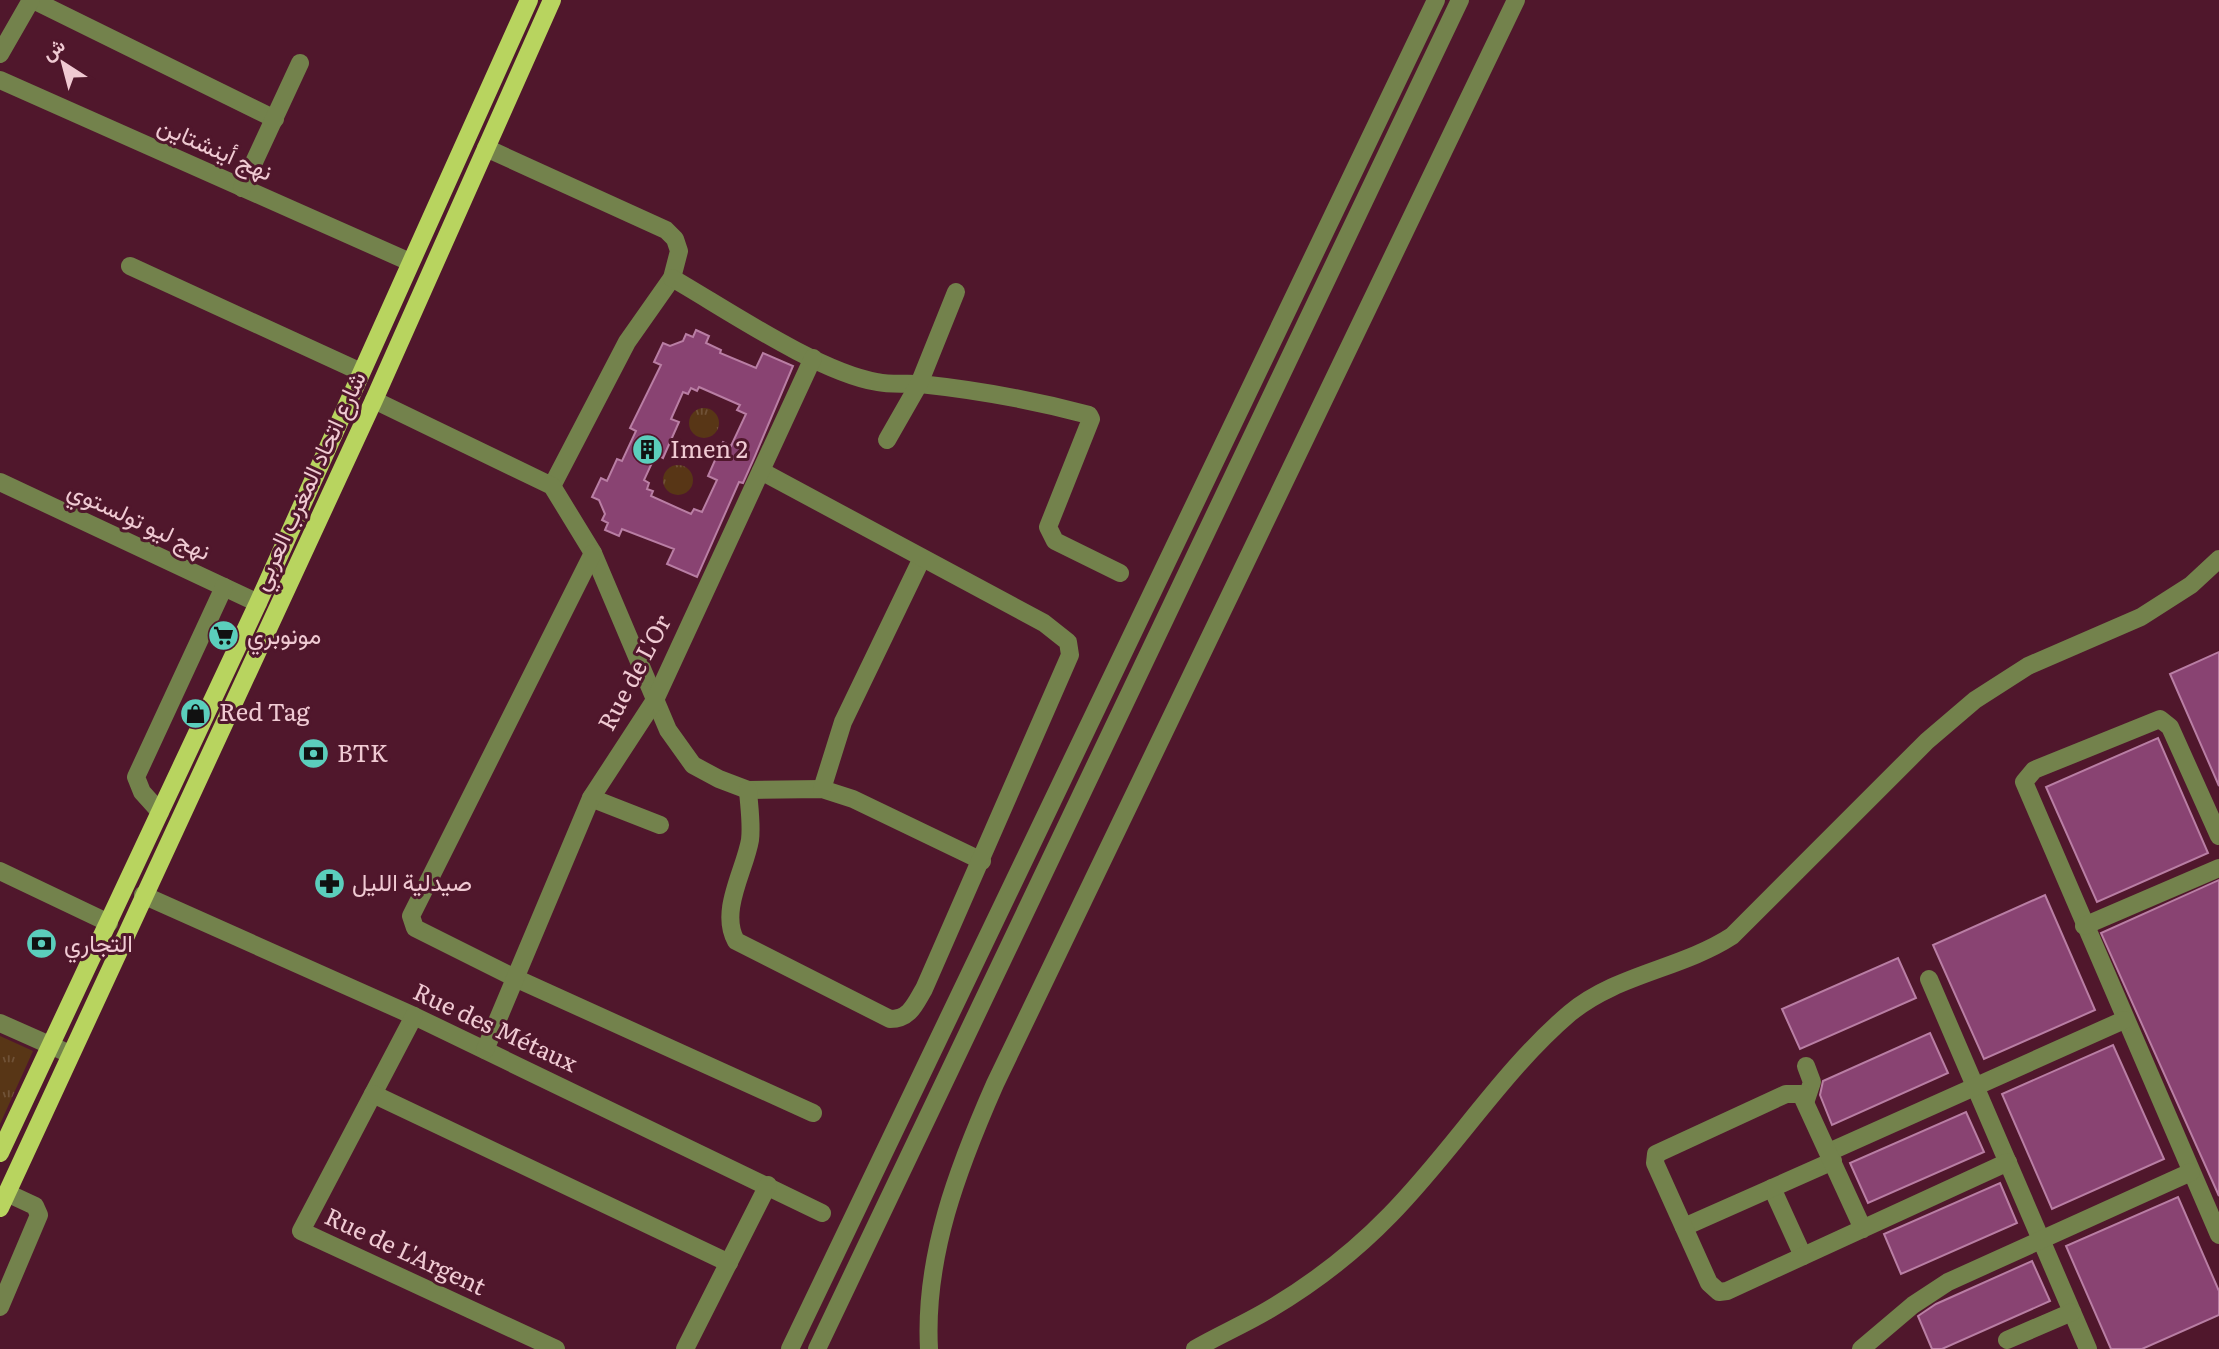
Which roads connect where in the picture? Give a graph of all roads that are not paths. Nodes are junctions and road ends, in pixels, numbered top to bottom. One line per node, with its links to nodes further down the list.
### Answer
1 (32, 0): 7 (street); 10 (street)
2 (529, 0): 13 (main road, شارع اتحاد المغرب العربي)
3 (552, 0): 11 (main road, شارع اتحاد المغرب العربي)
4 (1436, 0): 76 (street)
5 (1460, 0): 77 (street)
6 (1516, 0): 78 (street)
7 (0, 54)
8 (300, 63): 10 (street)
9 (0, 80): 12 (street, نهج أينشتاين)
10 (275, 118): 12 (street)
11 (486, 148): 15 (street); 20 (main road, شارع اتحاد المغرب العربي)
12 (242, 188): 13 (street, نهج أينشتاين)
13 (410, 261): 18 (main road, شارع اتحاد المغرب العربي)
14 (130, 266): 18 (street)
15 (671, 278): 17 (street); 24 (street)
16 (957, 292): 19 (street)
17 (813, 358): 19 (street); 22 (street, Rue de L'Or)
18 (361, 372): 30 (main road, شارع اتحاد المغرب العربي)
19 (919, 384): 21 (street); 28 (street)
20 (374, 400): 24 (street); 41 (main road, شارع اتحاد المغرب العربي)
21 (887, 440)
22 (761, 471): 26 (street); 31 (street, Rue de L'Or)
23 (0, 482): 29 (street, نهج ليو تولستوي)
24 (552, 486): 25 (street)
25 (593, 553): 31 (street); 44 (street)
26 (922, 558): 32 (street); 38 (street)
27 (2219, 559): 79 (street)
28 (1120, 573)
29 (224, 587): 30 (street, نهج ليو تولستوي); 35 (street)
30 (258, 603): 35 (main road, شارع اتحاد المغرب العربي)
31 (655, 699): 33 (street); 34 (street, Rue de L'Or)
32 (822, 789): 33 (street); 38 (street)
33 (748, 790): 38 (street)
34 (591, 798): 36 (street); 44 (street, Rue de L'Or)
35 (160, 812): 42 (main road, شارع اتحاد المغرب العربي)
36 (660, 825)
37 (2219, 836): 43 (street)
38 (982, 861)
39 (2219, 868): 43 (street)
40 (0, 871): 42 (street)
41 (143, 895): 46 (street, Rue des Métaux); 51 (main road, شارع اتحاد المغرب العربي)
42 (109, 923): 49 (main road, شارع اتحاد المغرب العربي)
43 (2084, 926): 47 (street)
44 (514, 978): 50 (street, Rue de L'Or); 56 (street)
45 (1929, 979): 53 (street)
46 (414, 1016): 50 (street, Rue des Métaux); 54 (street, Rue de L'Argent)
47 (2124, 1020): 53 (street); 60 (street)
48 (0, 1023): 49 (street)
49 (49, 1044): 51 (street); 57 (main road, شارع اتحاد المغرب العربي)
50 (485, 1050): 61 (street, Rue des Métaux)
51 (70, 1054): 63 (main road, شارع اتحاد المغرب العربي)
52 (1805, 1066): 55 (street)
53 (1975, 1087): 58 (street); 59 (street)
54 (373, 1094): 70 (street); 74 (street, Rue de L'Argent)
55 (1806, 1100): 58 (street); 65 (street)
56 (813, 1112)
57 (0, 1153)
58 (1831, 1156): 62 (street); 66 (street)
59 (2008, 1162): 66 (street); 68 (street)
60 (2191, 1172): 67 (street); 68 (street)
61 (768, 1185): 64 (street, Rue des Métaux); 70 (street)
62 (1772, 1188): 65 (street); 69 (street)
63 (4, 1200): 71 (street)
64 (822, 1213)
65 (1684, 1227): 69 (street)
66 (1863, 1229): 69 (street)
67 (2219, 1235)
68 (2040, 1238): 72 (street); 80 (street)
69 (1803, 1256)
70 (729, 1263): 75 (street)
71 (0, 1307)
72 (2072, 1312): 73 (street); 81 (street)
73 (2007, 1340)
74 (556, 1349)
75 (685, 1349)
76 (790, 1349)
77 (817, 1349)
78 (929, 1349)
79 (1195, 1349)
80 (1861, 1349)
81 (2088, 1349)

